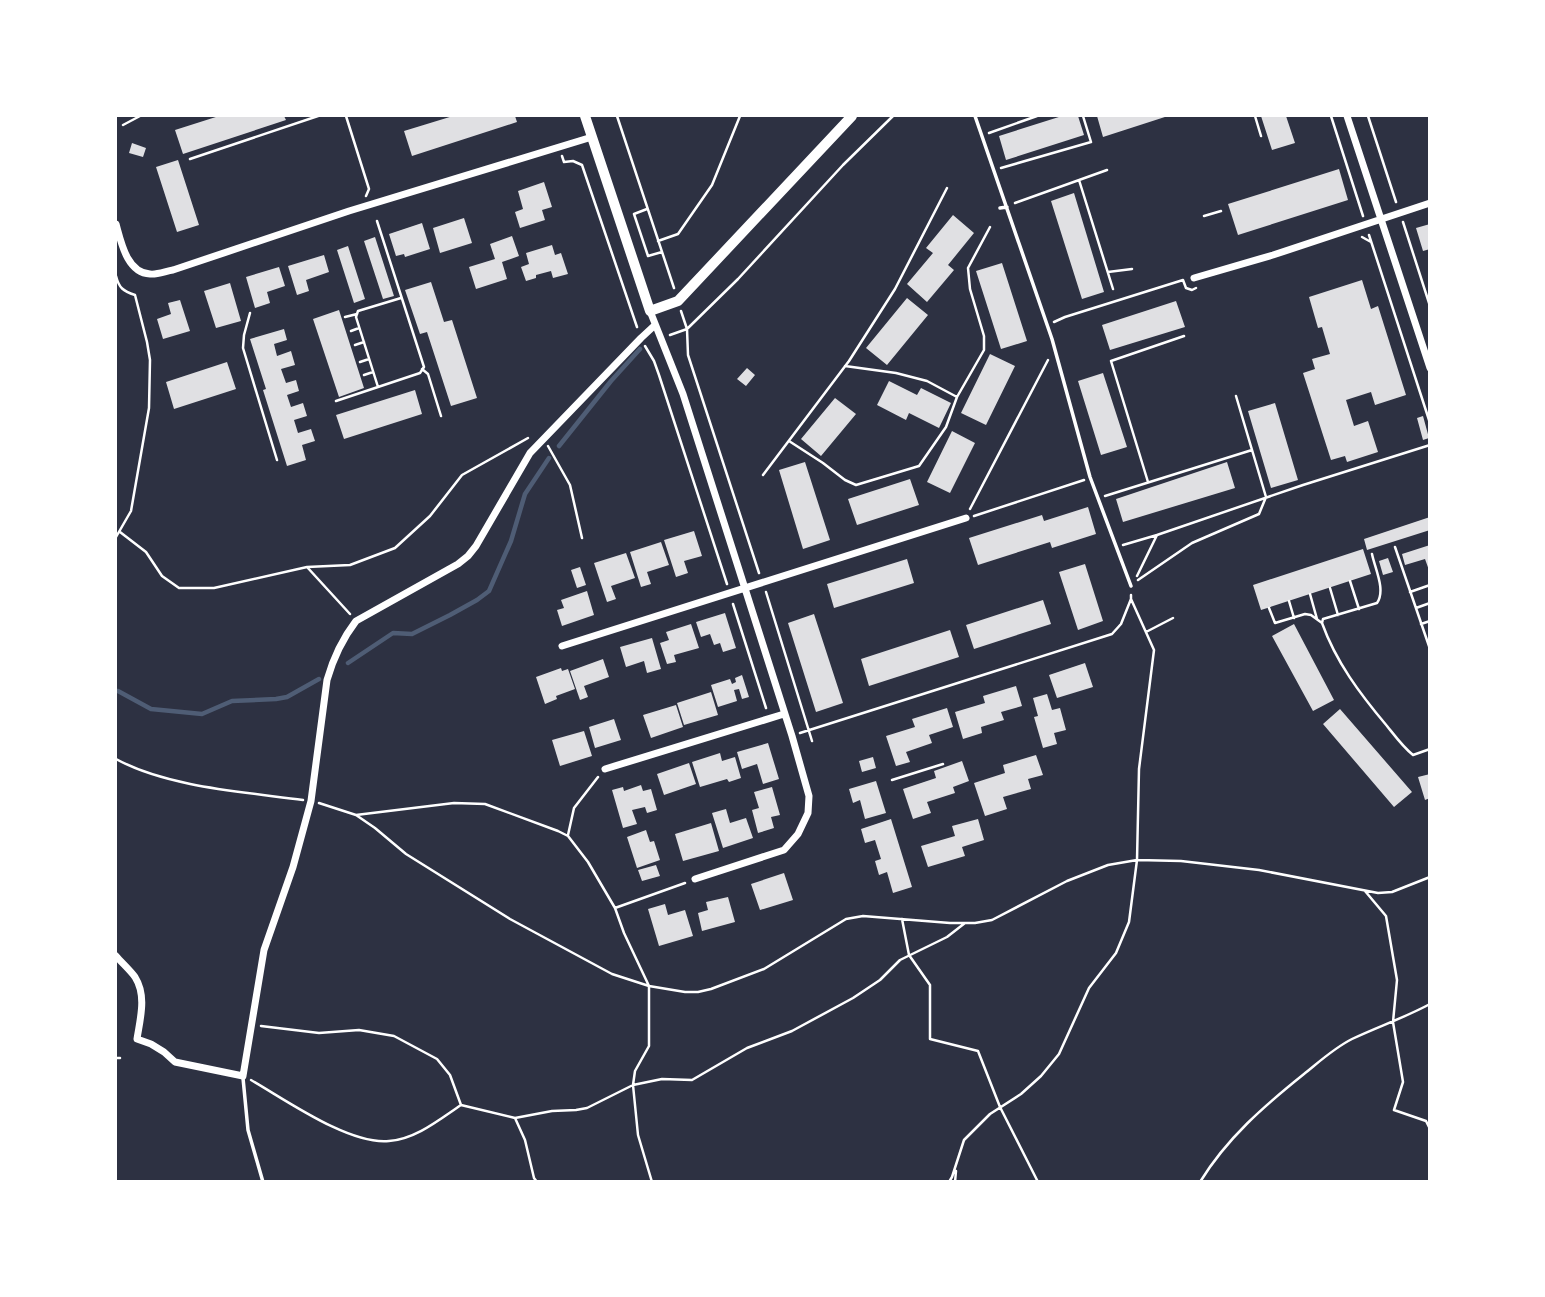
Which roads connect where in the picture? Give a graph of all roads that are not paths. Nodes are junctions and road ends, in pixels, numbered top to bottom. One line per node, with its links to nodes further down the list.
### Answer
1 (585, 116): 5 (main road)
2 (852, 116): 12 (main road)
3 (975, 116): 7 (lane)
4 (1347, 116): 9 (street)
5 (593, 137): 10 (street); 12 (main road)
6 (1430, 203): 9 (street)
7 (1007, 206): 8 (lane); 16 (lane)
8 (999, 208)
9 (1380, 219): 11 (street); 14 (street)
10 (116, 224)
11 (1194, 278)
12 (650, 312): 13 (street)
13 (656, 326): 17 (street); 23 (street)
14 (1430, 368)
15 (966, 519): 17 (street)
16 (1131, 586)
17 (745, 589): 18 (street); 19 (street)
18 (562, 646)
19 (784, 714): 20 (street); 21 (street)
20 (605, 769)
21 (695, 879)
22 (116, 956): 23 (street)
23 (243, 1076): 24 (lane)
24 (262, 1181)

